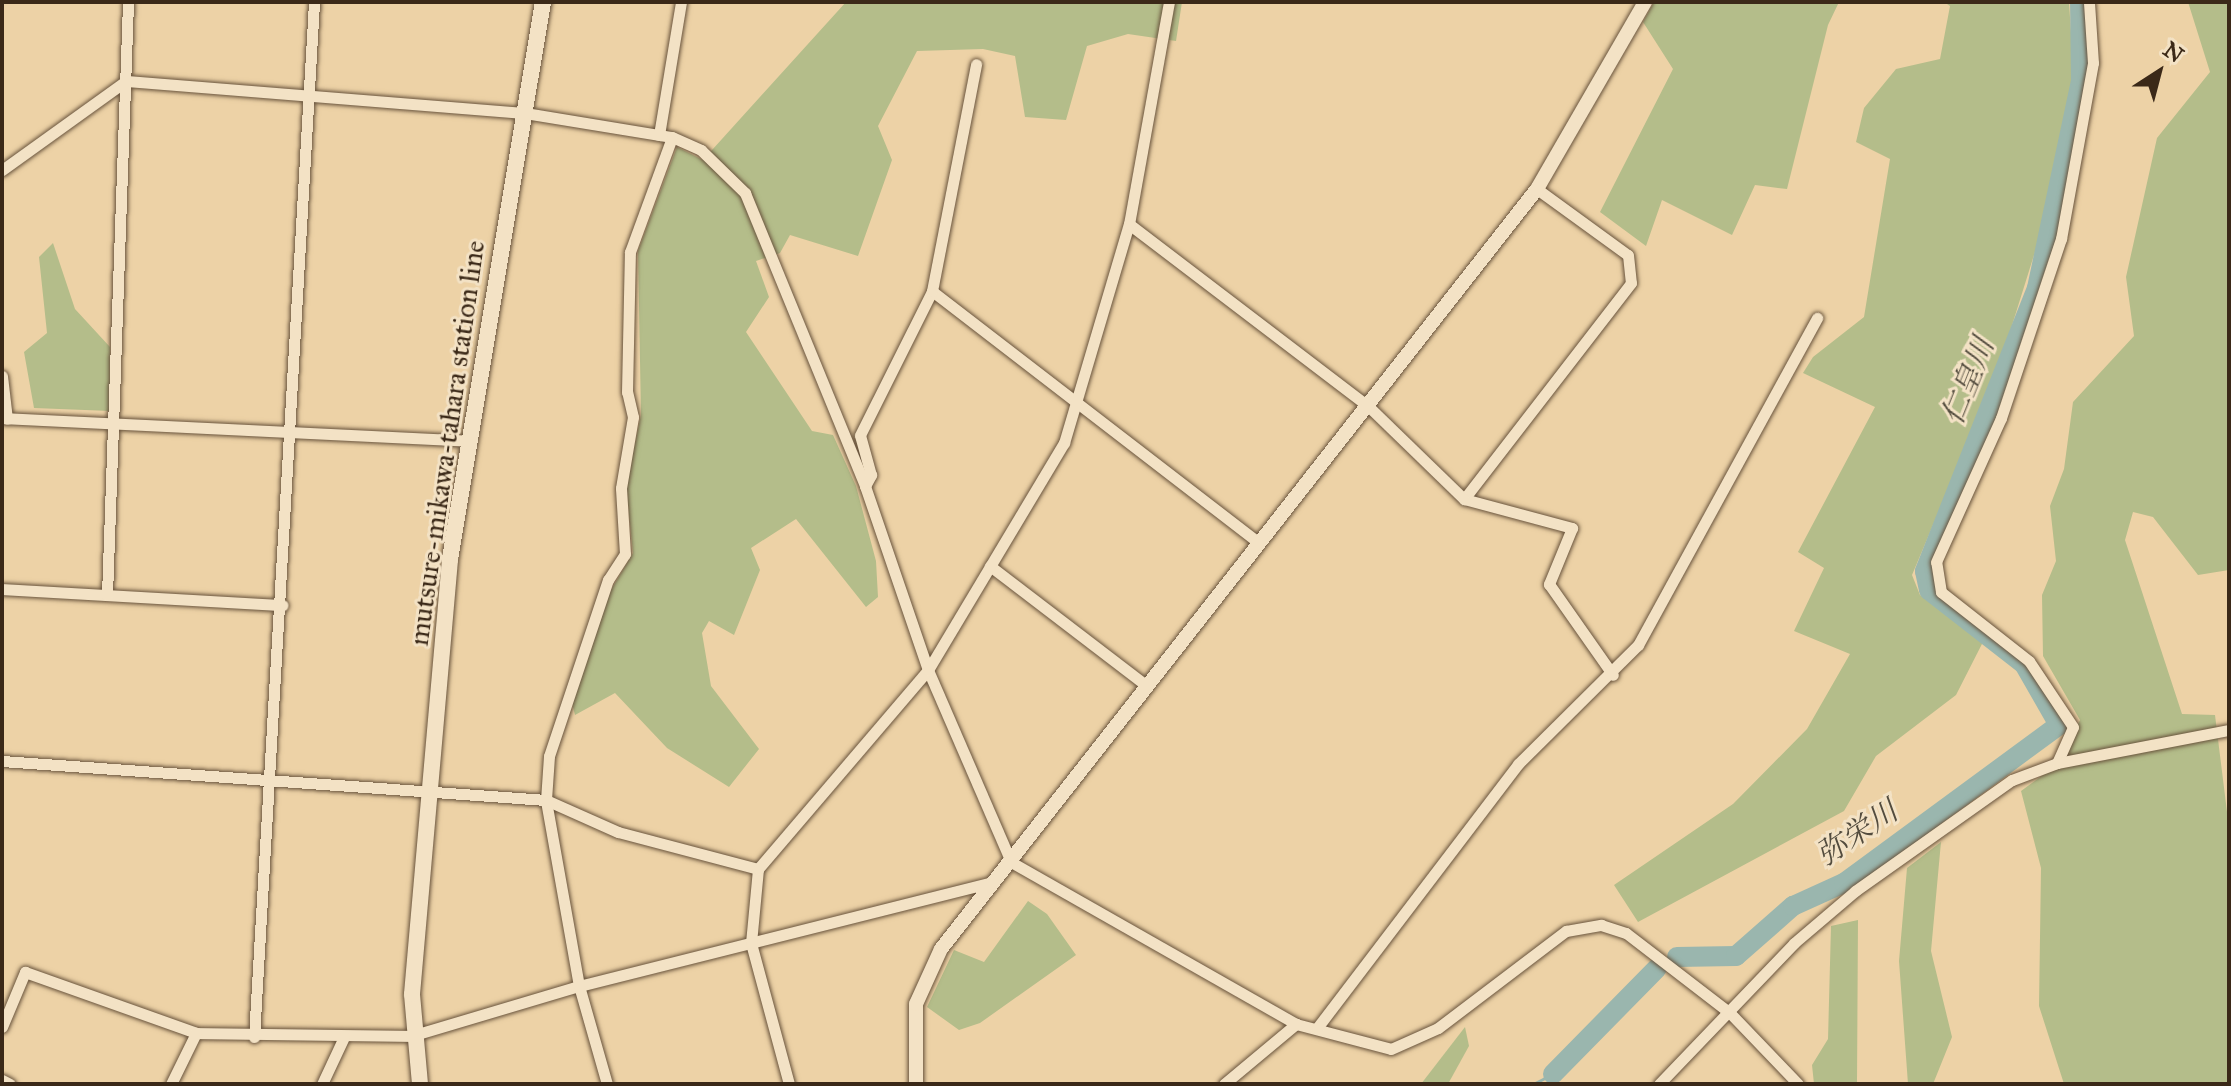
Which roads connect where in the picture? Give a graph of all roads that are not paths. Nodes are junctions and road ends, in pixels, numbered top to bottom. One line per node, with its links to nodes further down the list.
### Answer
1 (128, 2): 9 (street)
2 (314, 2): 10 (street)
3 (543, 2): 11 (main road, mutsure-mikawa-tahara station line)
4 (681, 2): 12 (street)
5 (1169, 2): 16 (street)
6 (1645, 2): 15 (street)
7 (2089, 2): 38 (street)
8 (976, 64): 17 (street)
9 (126, 81): 10 (street); 14 (street); 23 (street)
10 (311, 96): 11 (street); 24 (street)
11 (525, 113): 12 (street); 25 (main road, mutsure-mikawa-tahara station line)
12 (659, 135): 13 (street)
13 (672, 137): 26 (street); 41 (street)
14 (2, 170)
15 (1537, 189): 20 (street); 27 (street)
16 (1129, 224): 20 (street); 21 (street)
17 (932, 291): 21 (street); 26 (street)
18 (1817, 318): 34 (street)
19 (2, 376): 22 (street)
20 (1368, 406): 27 (street); 28 (street)
21 (1078, 409): 28 (street); 29 (street)
22 (5, 418): 23 (street)
23 (117, 425): 24 (street); 31 (street)
24 (292, 432): 25 (street); 32 (street)
25 (468, 441): 40 (main road, mutsure-mikawa-tahara station line)
26 (865, 486): 33 (street)
27 (1464, 499): 34 (street)
28 (1258, 542): 35 (street)
29 (990, 566): 33 (street); 35 (street)
30 (2, 589): 31 (street)
31 (107, 595): 32 (street)
32 (283, 605): 39 (street)
33 (928, 670): 42 (street); 43 (street)
34 (1613, 675): 50 (street)
35 (1147, 686): 42 (street)
36 (2229, 730): 38 (street)
37 (2, 761): 39 (street)
38 (2057, 763): 47 (street)
39 (273, 777): 40 (street); 53 (street)
40 (429, 792): 41 (street); 52 (main road, mutsure-mikawa-tahara station line)
41 (546, 800): 43 (street); 46 (street)
42 (1011, 862): 44 (street); 48 (street)
43 (758, 869): 45 (street)
44 (994, 882): 45 (street); 62 (street)
45 (751, 943): 46 (street); 61 (street)
46 (579, 986): 52 (street); 60 (street)
47 (1730, 1013): 50 (street); 64 (street); 65 (street)
48 (1296, 1024): 50 (street); 63 (street)
49 (2, 1027): 51 (street)
50 (1317, 1028)
51 (196, 1033): 53 (street); 57 (street)
52 (411, 1036): 54 (street); 59 (main road, mutsure-mikawa-tahara station line)
53 (254, 1037): 54 (street)
54 (344, 1037): 58 (street)
55 (2, 1080): 56 (street)
56 (10, 1084)
57 (171, 1084)
58 (322, 1084)
59 (420, 1084)
60 (607, 1084)
61 (789, 1084)
62 (916, 1084)
63 (1224, 1084)
64 (1659, 1084)
65 (1798, 1084)

